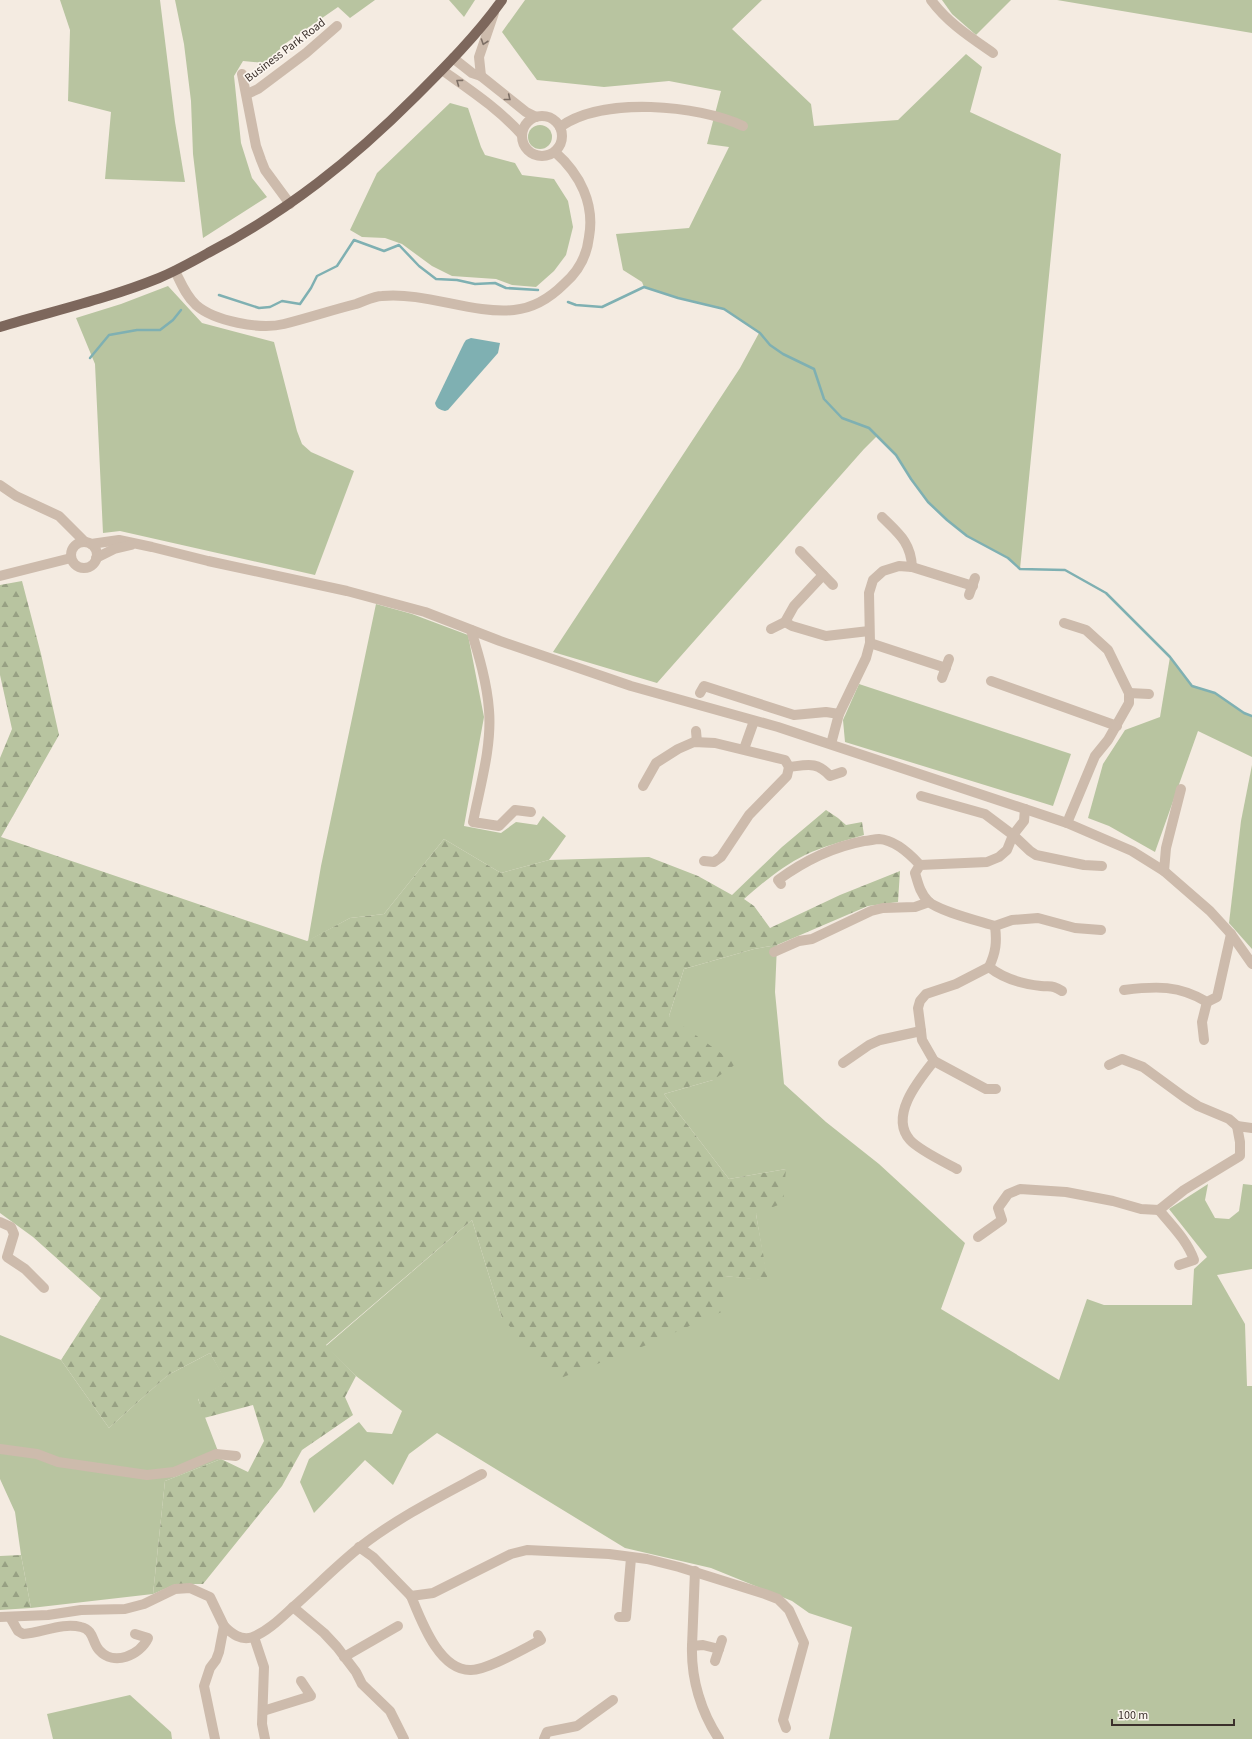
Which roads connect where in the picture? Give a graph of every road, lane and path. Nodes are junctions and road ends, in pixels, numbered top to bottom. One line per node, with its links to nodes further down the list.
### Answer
1 (502, 0): 3 (main road)
2 (931, 0): 5 (street)
3 (495, 10): 6 (main road); 9 (street, one-way to 9)
4 (337, 26): 10 (street, Business Park Road)
5 (993, 53)
6 (453, 58): 7 (main road); 9 (street)
7 (442, 70): 14 (street, one-way to 7); 16 (main road)
8 (242, 74): 10 (street)
9 (481, 76): 11 (street, one-way to 11)
10 (247, 94): 16 (street)
11 (536, 117): 13 (street); 14 (street)
12 (743, 126): 13 (street)
13 (560, 127): 15 (street)
14 (522, 135): 15 (street)
15 (556, 152): 17 (street)
16 (290, 204): 17 (main road)
17 (175, 271): 18 (main road)
18 (0, 327)
19 (0, 485): 21 (street)
20 (882, 517): 28 (street)
21 (71, 528): 22 (street); 24 (street)
22 (88, 543): 23 (street); 24 (street); 27 (street)
23 (137, 544): 27 (street); 36 (street)
24 (74, 546): 26 (street)
25 (800, 551): 29 (street)
26 (71, 558): 27 (street); 30 (street)
27 (96, 558)
28 (912, 567): 32 (street); 37 (street)
29 (823, 575): 31 (street); 33 (street)
30 (0, 576)
31 (832, 585)
32 (972, 586)
33 (785, 622): 35 (street); 37 (street)
34 (1064, 623): 42 (street)
35 (771, 629)
36 (471, 630): 45 (street); 57 (street)
37 (869, 631): 38 (street)
38 (870, 643): 39 (street); 44 (street)
39 (942, 678)
40 (991, 682): 46 (street)
41 (700, 693): 44 (street)
42 (1129, 693): 43 (street); 46 (street)
43 (1149, 694)
44 (839, 714): 49 (street)
45 (754, 721): 49 (street); 50 (street)
46 (1116, 726): 60 (street)
47 (696, 731): 48 (street)
48 (697, 742): 50 (street); 53 (street)
49 (830, 744): 56 (street)
50 (744, 749): 51 (street)
51 (789, 767): 52 (street); 62 (street)
52 (842, 772)
53 (643, 786)
54 (1181, 789): 58 (street)
55 (921, 796): 61 (street)
56 (1025, 809): 60 (street); 61 (street)
57 (531, 812)
58 (1174, 816): 59 (street); 65 (street)
59 (1184, 821)
60 (1067, 823): 65 (street)
61 (1013, 835): 63 (street); 64 (street)
62 (704, 862)
63 (920, 865): 66 (street); 67 (street)
64 (1102, 866)
65 (1164, 871): 70 (street)
66 (781, 884)
67 (929, 902): 68 (street); 71 (street)
68 (994, 926): 69 (street); 73 (street)
69 (1102, 930)
70 (1231, 934): 72 (street); 76 (street)
71 (774, 952)
72 (1252, 964)
73 (989, 967): 75 (street); 77 (street)
74 (1124, 990): 76 (street)
75 (1062, 991)
76 (1207, 1002): 78 (street)
77 (921, 1031): 79 (street); 80 (street)
78 (1204, 1040)
79 (934, 1061): 82 (street); 85 (street)
80 (843, 1063)
81 (1109, 1065): 83 (street)
82 (996, 1089)
83 (1237, 1126): 84 (street); 86 (street)
84 (1252, 1128)
85 (957, 1169)
86 (1159, 1210): 88 (street); 89 (street)
87 (0, 1222): 90 (street)
88 (978, 1237)
89 (1179, 1265)
90 (44, 1288)
91 (0, 1449): 92 (street)
92 (236, 1456)
93 (482, 1474): 94 (street)
94 (359, 1547): 97 (street); 98 (street)
95 (631, 1558): 96 (street); 97 (street); 100 (street)
96 (695, 1571): 106 (street); 112 (street)
97 (411, 1596): 104 (street)
98 (292, 1607): 105 (street); 107 (street)
99 (5, 1617): 101 (street); 103 (street)
100 (619, 1617)
101 (224, 1626): 105 (street); 113 (street)
102 (398, 1626): 107 (street)
103 (135, 1634)
104 (538, 1635)
105 (254, 1636): 111 (street)
106 (692, 1646): 108 (street); 117 (street)
107 (344, 1657): 115 (street)
108 (715, 1661)
109 (301, 1681): 111 (street)
110 (613, 1700): 116 (street)
111 (263, 1711): 114 (street)
112 (786, 1728)
113 (215, 1739)
114 (266, 1739)
115 (404, 1739)
116 (544, 1739)
117 (719, 1739)

